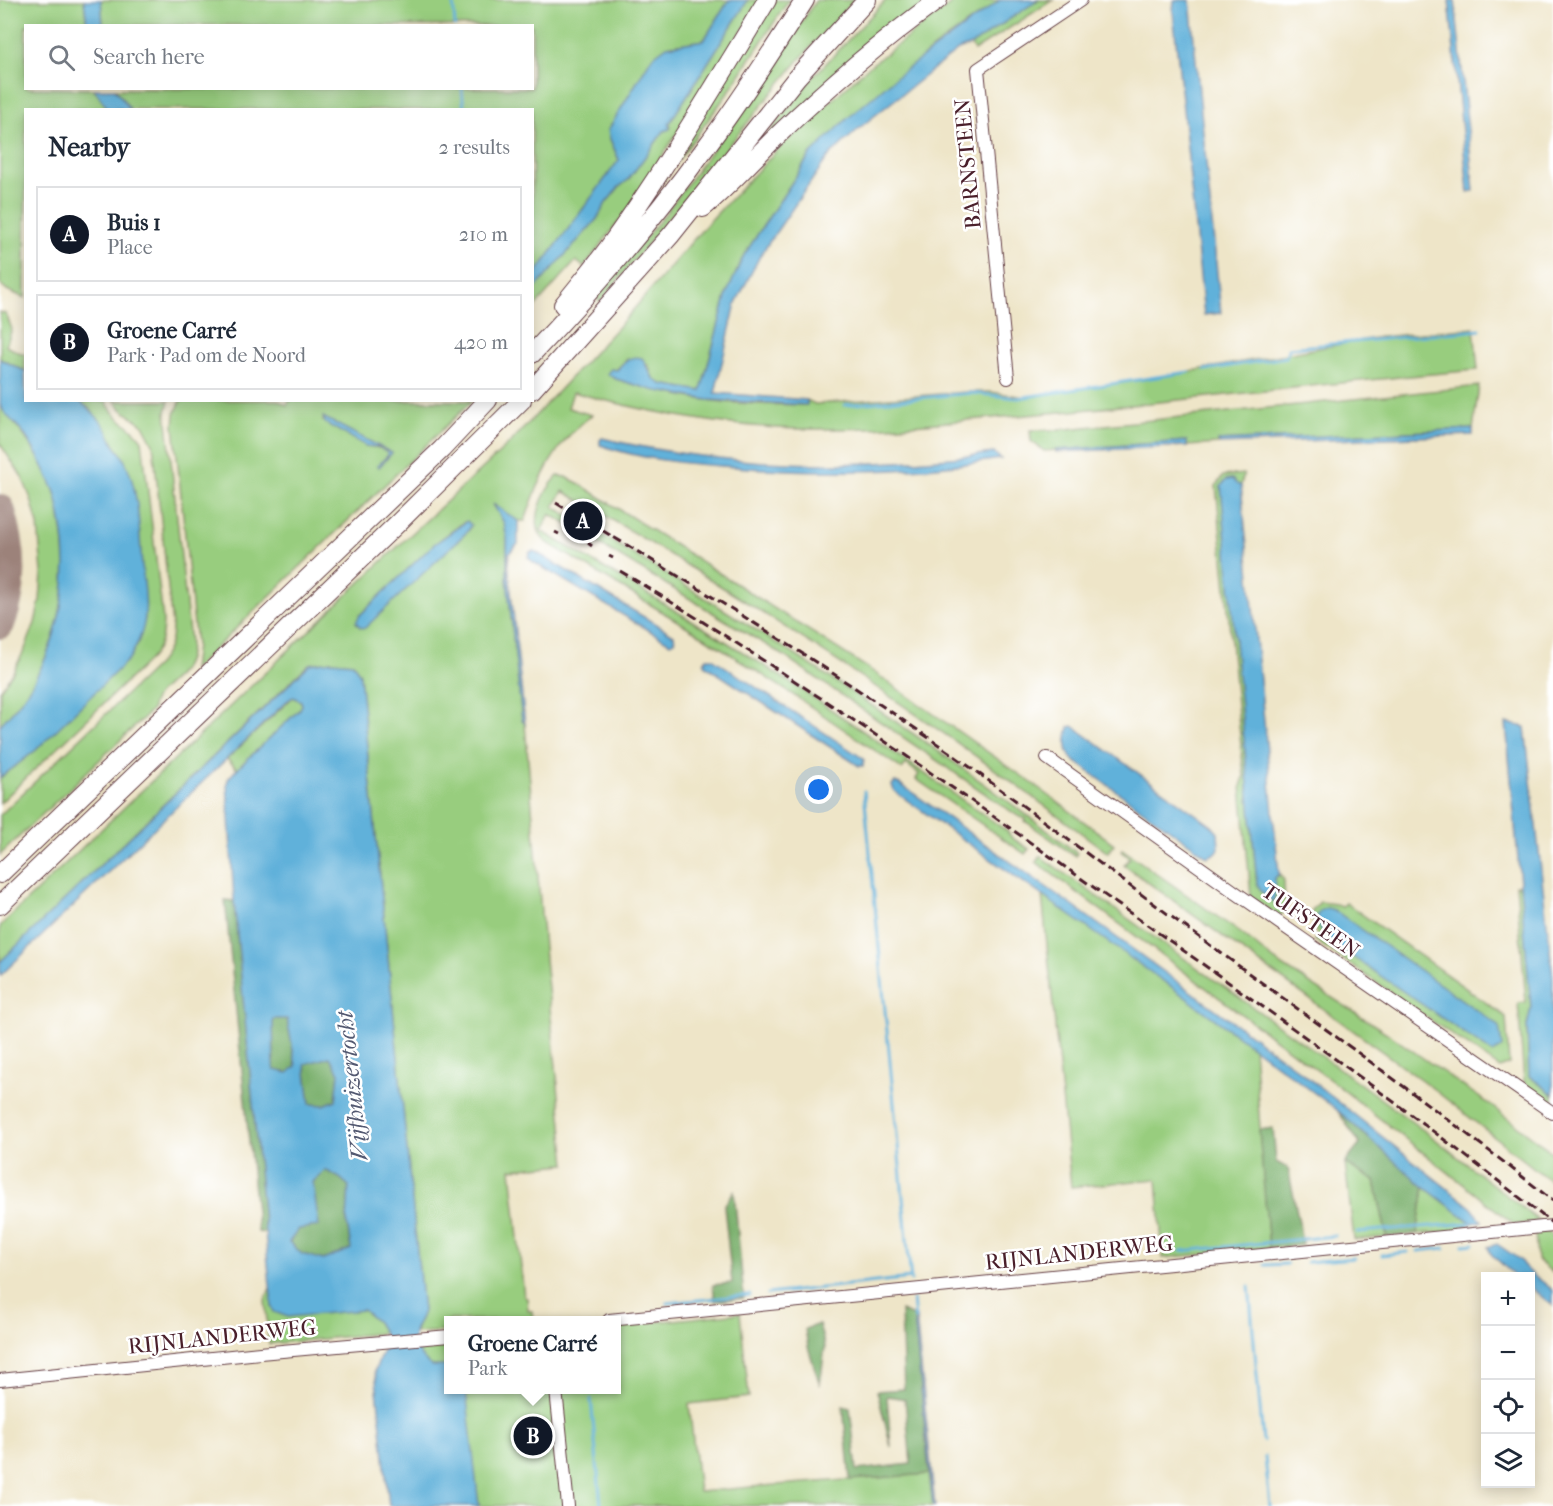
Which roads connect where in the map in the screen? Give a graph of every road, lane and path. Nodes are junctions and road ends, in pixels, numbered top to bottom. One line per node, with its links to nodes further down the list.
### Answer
1 (766, 0): 7 (highway)
2 (805, 0): 8 (highway)
3 (867, 0): 6 (highway)
4 (938, 0): 6 (highway)
5 (1081, 0): 9 (street, BARNSTEEN)
6 (671, 235): 10 (highway)
7 (534, 350)
8 (534, 351)
9 (1008, 378)
10 (534, 388)
11 (486, 402): 14 (highway)
12 (520, 402): 15 (highway)
13 (1047, 758): 16 (street, TUFSTEEN)
14 (0, 874)
15 (0, 905)
16 (1553, 1113)
17 (1553, 1226): 18 (street, RIJNLANDERWEG)
18 (621, 1319)
19 (444, 1336): 20 (street, RIJNLANDERWEG)
20 (0, 1380)
21 (557, 1394): 22 (street)
22 (568, 1506)

